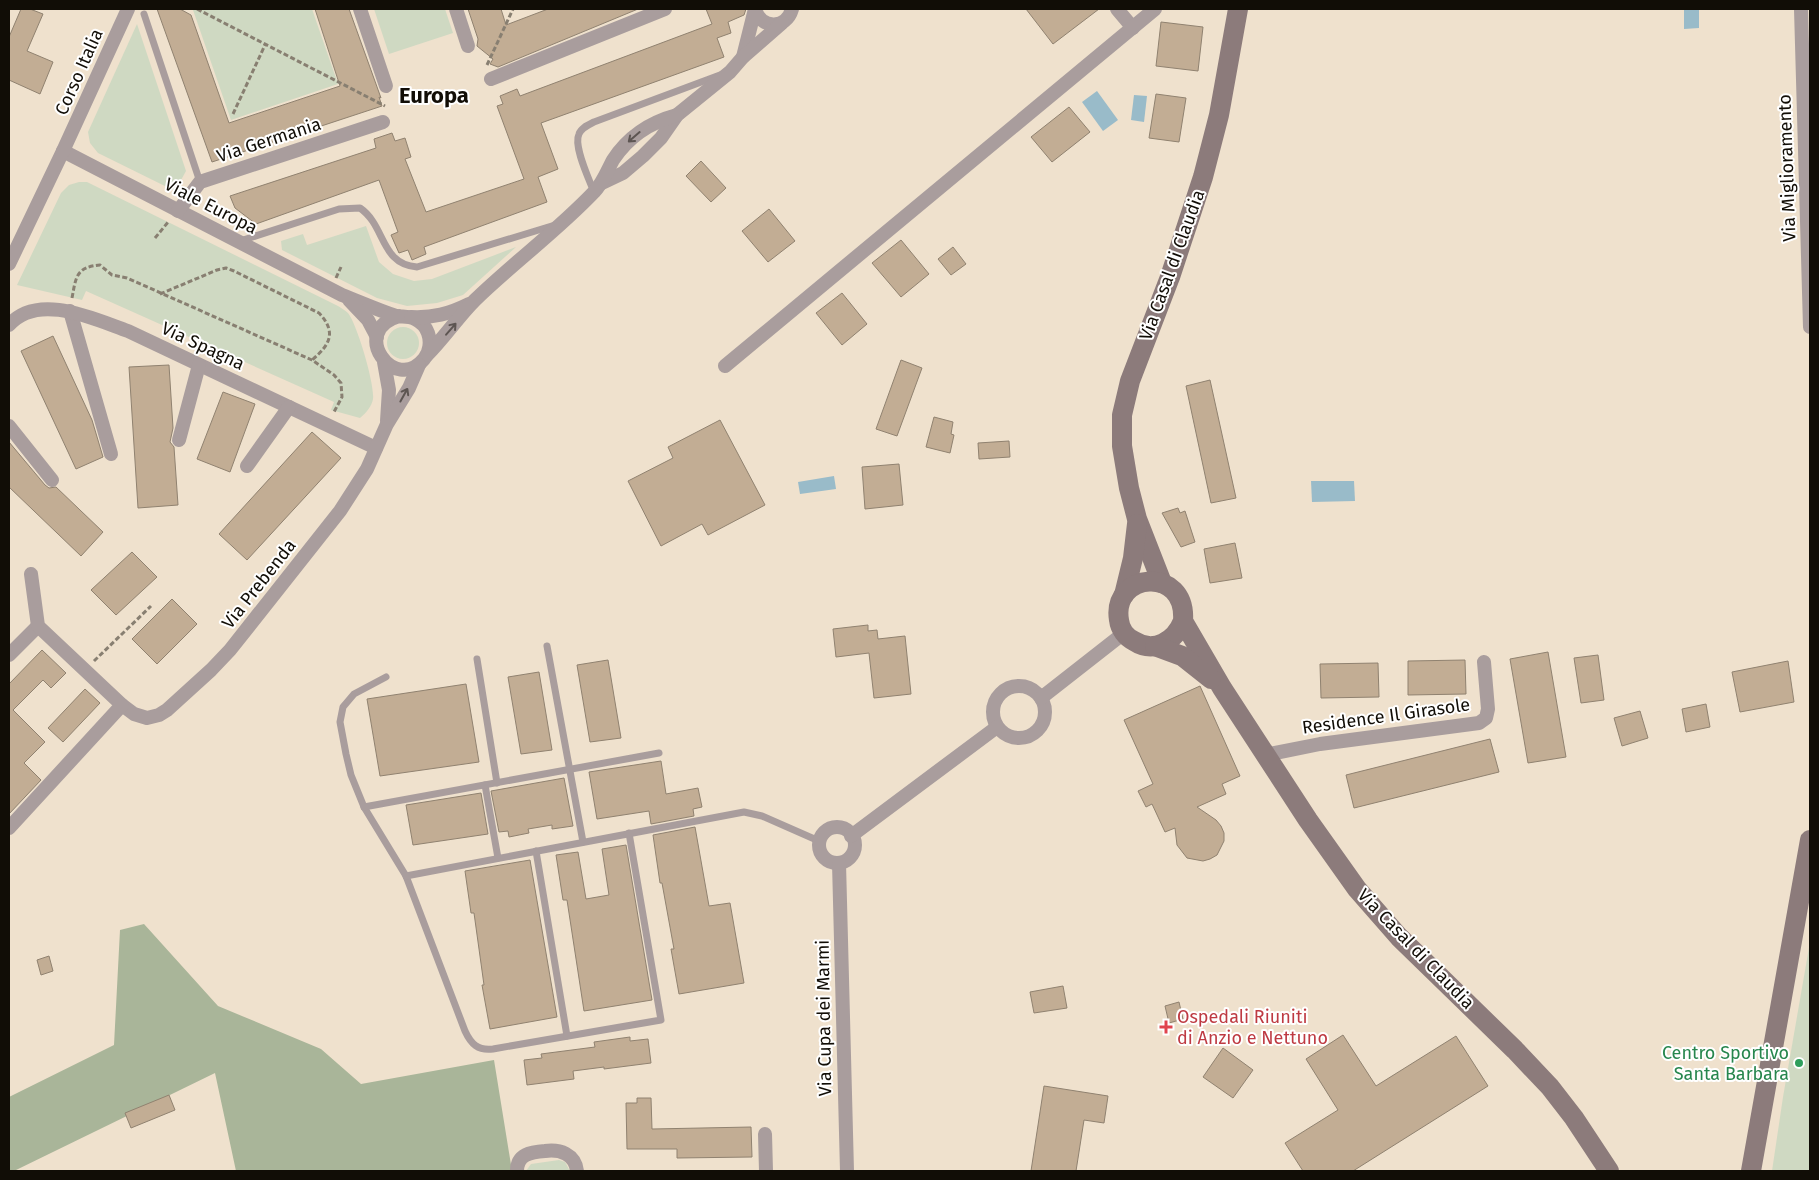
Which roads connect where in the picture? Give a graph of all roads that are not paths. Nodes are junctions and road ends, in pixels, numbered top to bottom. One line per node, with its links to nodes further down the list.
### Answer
1 (128, 9): 20 (street, Corso Italia)
2 (360, 9): 17 (street)
3 (456, 9): 13 (street)
4 (665, 9): 16 (street)
5 (755, 9): 10 (street); 14 (street, Viale Europa)
6 (1117, 9): 12 (street)
7 (1155, 9): 12 (street)
8 (1238, 9): 47 (street, Via Casal di Claudia)
9 (1801, 9): 25 (street, Via Miglioramento)
10 (790, 13): 14 (street, Viale Europa)
11 (144, 14): 21 (lane)
12 (1133, 28): 38 (street)
13 (468, 46)
14 (743, 57): 15 (street, Viale Europa)
15 (730, 72): 18 (street, Viale Europa); 22 (lane)
16 (490, 79)
17 (386, 86)
18 (677, 115): 22 (street, Viale Europa); 22 (street, Viale Europa, one-way to 22)
19 (383, 122): 21 (street, Via Germania)
20 (64, 151): 23 (street, Viale Europa); 27 (street, Corso Italia)
21 (200, 182): 23 (street, Via Germania)
22 (598, 187): 24 (street, Viale Europa)
23 (178, 210): 26 (street, Viale Europa)
24 (564, 222): 26 (lane); 29 (street, Viale Europa)
25 (1809, 239): 33 (street, Via Miglioramento)
26 (239, 241): 28 (street, Viale Europa)
27 (9, 264)
28 (342, 294): 31 (street, Viale Europa); 34 (street, Viale Europa)
29 (474, 301): 31 (street, Viale Europa); 35 (street, Viale Europa, one-way to 29)
30 (70, 311): 32 (street, Via Spagna); 37 (street, Via Spagna); 44 (street)
31 (403, 316): 34 (street); 35 (street, Viale Europa)
32 (9, 325)
33 (1810, 327)
34 (377, 337): 36 (street, Viale Europa)
35 (423, 360): 36 (street); 40 (street, Via Prebenda, one-way to 35)
36 (384, 362): 40 (street, Via Prebenda)
37 (199, 365): 39 (street, Via Spagna); 42 (street)
38 (725, 366)
39 (289, 407): 43 (street, Via Spagna); 45 (street)
40 (387, 424): 43 (street, Via Prebenda)
41 (9, 426): 46 (street)
42 (179, 440)
43 (376, 448): 62 (street, Via Prebenda)
44 (111, 454)
45 (247, 466)
46 (52, 480)
47 (1137, 519): 49 (street, Via Casal di Claudia); 50 (street, Via Casal di Claudia)
48 (31, 574): 52 (street)
49 (1162, 583): 50 (street); 51 (street, Via Casal di Claudia)
50 (1124, 595): 53 (street, Via Casal di Claudia)
51 (1183, 621): 55 (street); 60 (street, Via Casal di Claudia)
52 (38, 626): 56 (street); 62 (street, Via Prebenda)
53 (1124, 633): 55 (street, Via Casal di Claudia); 61 (street)
54 (547, 646): 66 (lane)
55 (1155, 646): 60 (street, Via Casal di Claudia)
56 (9, 655)
57 (477, 659): 67 (lane)
58 (1484, 662): 65 (street, Residence Il Girasole)
59 (386, 677): 69 (lane)
60 (1222, 688): 65 (street, Via Casal di Claudia)
61 (1041, 698): 63 (street); 63 (street)
62 (122, 705): 70 (street)
63 (998, 727): 72 (street)
64 (660, 753): 66 (lane)
65 (1266, 755): 86 (street, Via Casal di Claudia)
66 (570, 769): 67 (lane); 75 (lane)
67 (497, 783): 68 (lane)
68 (485, 785): 69 (lane); 77 (lane)
69 (364, 807): 79 (lane)
70 (9, 828)
71 (629, 833): 74 (lane); 75 (lane); 80 (lane)
72 (851, 836): 74 (street); 78 (street)
73 (1810, 840): 87 (street)
74 (819, 841): 78 (street)
75 (582, 842): 76 (lane)
76 (536, 851): 77 (lane); 80 (lane)
77 (498, 858): 79 (lane)
78 (839, 863): 85 (street, Via Cupa dei Marmi)
79 (406, 876): 80 (lane)
80 (567, 1036)
81 (765, 1134): 84 (street)
82 (517, 1171): 83 (street)
83 (577, 1171)
84 (766, 1171)
85 (847, 1171)
86 (1609, 1171)
87 (1751, 1171)

